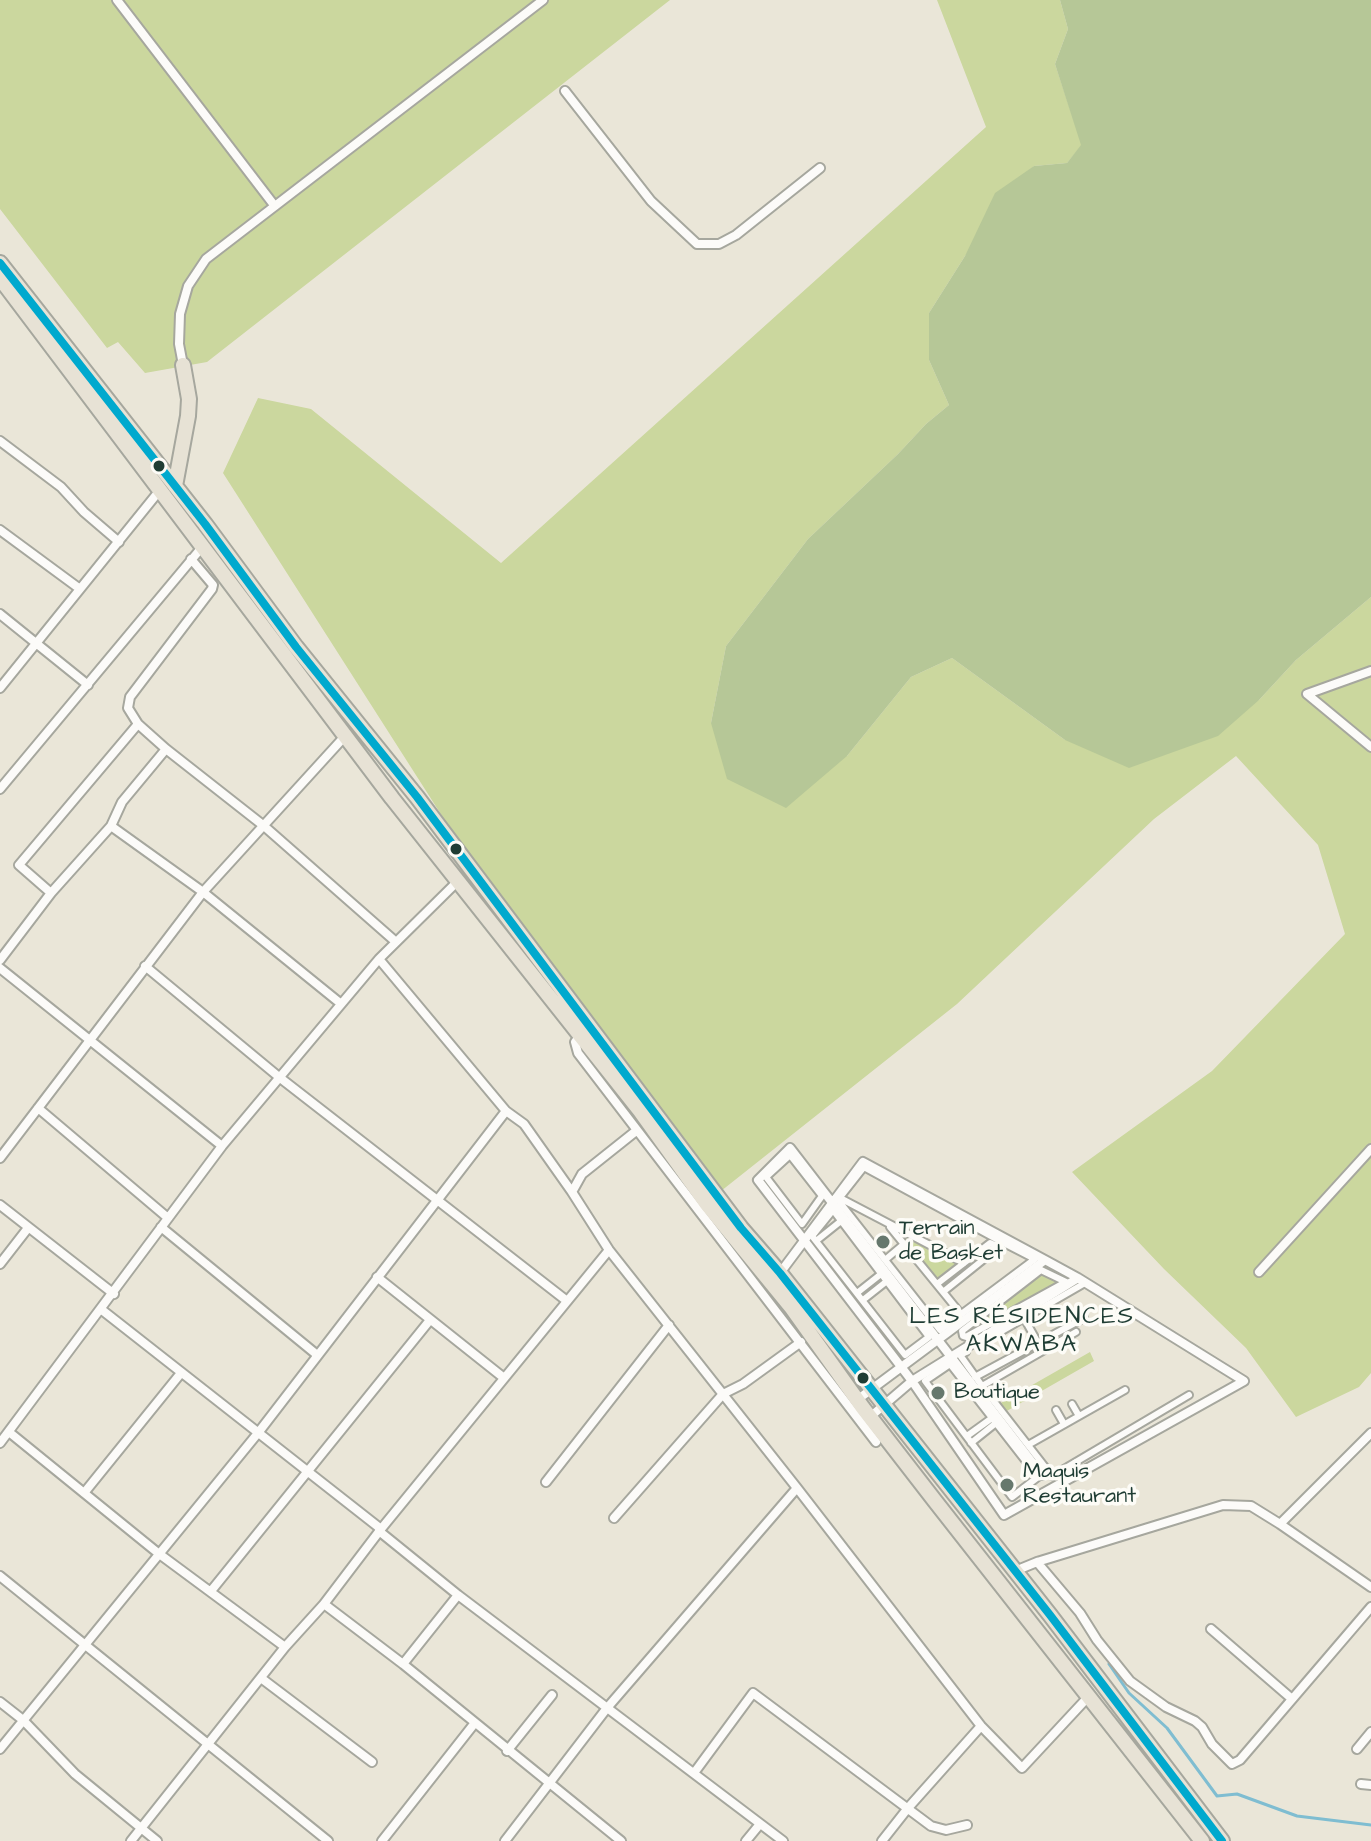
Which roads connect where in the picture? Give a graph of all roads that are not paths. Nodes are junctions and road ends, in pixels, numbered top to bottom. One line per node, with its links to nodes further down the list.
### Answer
1 (117, 0): 5 (street)
2 (543, 0): 5 (street)
3 (565, 91): 4 (street)
4 (820, 168)
5 (274, 205): 8 (street)
6 (0, 263): 10 (main road)
7 (0, 278): 10 (main road)
8 (183, 365): 10 (main road)
9 (0, 441): 12 (street)
10 (168, 488): 12 (street); 13 (main road); 66 (main road)
11 (0, 530): 15 (street)
12 (119, 542): 15 (street)
13 (203, 546): 14 (street); 22 (main road)
14 (191, 559): 19 (street); 21 (street)
15 (80, 589): 17 (street)
16 (0, 614): 17 (street)
17 (35, 642): 19 (street); 20 (street)
18 (1371, 671): 23 (street)
19 (88, 685): 25 (street)
20 (0, 688)
21 (138, 724): 24 (street); 30 (street)
22 (346, 735): 27 (street); 28 (main road)
23 (1371, 747)
24 (166, 749): 26 (street); 27 (street)
25 (0, 789)
26 (111, 826): 29 (street); 30 (street)
27 (264, 826): 29 (street); 31 (street)
28 (458, 881): 31 (street); 37 (main road)
29 (203, 892): 34 (street); 36 (street)
30 (51, 893): 33 (street)
31 (396, 942): 32 (street)
32 (379, 959): 36 (street); 41 (street)
33 (0, 960)
34 (145, 966): 38 (street); 39 (street)
35 (0, 968): 38 (street)
36 (340, 1003): 39 (street)
37 (580, 1034): 42 (street); 100 (main road)
38 (91, 1039): 40 (street); 43 (street)
39 (279, 1077): 43 (street); 48 (street)
40 (38, 1108): 45 (street); 51 (street)
41 (506, 1111): 46 (street); 48 (street)
42 (636, 1131): 46 (street); 86 (street)
43 (222, 1146): 51 (street)
44 (1371, 1149): 65 (street)
45 (0, 1158)
46 (572, 1192): 60 (street)
47 (822, 1196): 47 (street)
48 (435, 1200): 68 (street); 77 (street)
49 (836, 1200): 53 (street); 56 (street); 56 (street); 59 (street); 61 (street); 62 (street); 85 (street)
50 (0, 1205): 55 (street)
51 (168, 1218): 54 (street)
52 (841, 1221): 57 (street); 57 (street); 67 (street)
53 (887, 1223): 58 (street); 63 (street)
54 (161, 1227): 75 (street); 88 (street)
55 (28, 1228): 64 (street); 75 (street)
56 (805, 1240): 66 (street); 90 (street)
57 (816, 1241): 74 (street)
58 (904, 1244): 61 (street); 72 (street)
59 (1002, 1245): 63 (street); 73 (street); 79 (street)
60 (609, 1250): 77 (street); 83 (street)
61 (885, 1260): 79 (street)
62 (1045, 1260): 70 (street); 85 (street)
63 (964, 1263): 72 (street)
64 (0, 1264)
65 (1259, 1272)
66 (780, 1273): 96 (main road)
67 (881, 1274): 69 (street); 74 (street)
68 (377, 1277): 82 (street); 88 (street)
69 (887, 1281): 76 (street); 76 (street)
70 (1081, 1281): 80 (street); 89 (street); 94 (street)
71 (1066, 1282): 71 (street)
72 (937, 1284): 73 (street)
73 (943, 1292): 79 (street)
74 (857, 1293): 76 (street)
75 (114, 1294): 78 (street)
76 (863, 1300)
77 (567, 1301): 93 (street)
78 (102, 1310): 91 (street); 109 (street)
79 (961, 1314)
80 (1024, 1318): 87 (street); 92 (street)
81 (1084, 1318): 87 (street)
82 (430, 1320): 93 (street); 116 (street)
83 (669, 1325): 98 (street); 118 (street)
84 (1076, 1332): 95 (street)
85 (940, 1340): 89 (street); 90 (street)
86 (801, 1342): 98 (street); 113 (street)
87 (1038, 1343): 92 (street)
88 (316, 1354): 110 (street)
89 (952, 1357): 94 (street); 117 (street)
90 (902, 1368): 94 (street); 96 (street)
91 (181, 1373): 110 (street); 120 (street)
92 (975, 1377): 95 (street)
93 (504, 1378): 123 (street)
94 (912, 1381): 102 (street)
95 (982, 1386): 115 (street)
96 (872, 1389): 100 (street); 102 (main road)
97 (1125, 1390): 105 (street)
98 (723, 1394): 119 (street); 121 (street)
99 (1189, 1395): 115 (street)
100 (857, 1400): 104 (main road)
101 (1072, 1404): 105 (street)
102 (884, 1405): 104 (street); 126 (main road)
103 (1056, 1410): 107 (street)
104 (870, 1417): 139 (main road)
105 (1075, 1418): 107 (street); 108 (street)
106 (994, 1420): 112 (street); 112 (street); 112 (street)
107 (1064, 1424): 115 (street)
108 (1077, 1430)
109 (9, 1432): 114 (street); 120 (street)
110 (258, 1433): 116 (street); 124 (street)
111 (1371, 1433): 122 (street)
112 (969, 1439)
113 (876, 1442)
114 (0, 1443)
115 (1028, 1445)
116 (307, 1471): 123 (street); 129 (street)
117 (1042, 1475)
118 (546, 1482)
119 (797, 1488): 142 (street); 145 (street)
120 (84, 1493): 124 (street)
121 (614, 1518)
122 (1280, 1524): 125 (street); 128 (street)
123 (380, 1530): 130 (street); 131 (street)
124 (158, 1553): 129 (street); 134 (street)
125 (1037, 1562): 126 (street); 140 (street)
126 (1015, 1571): 170 (main road)
127 (0, 1576): 134 (street)
128 (1371, 1587)
129 (211, 1591): 135 (street)
130 (458, 1595): 136 (street); 142 (street)
131 (324, 1604): 135 (street); 136 (street)
132 (1371, 1607): 140 (street)
133 (1211, 1629): 140 (street)
134 (83, 1646): 143 (street); 147 (street)
135 (285, 1647): 137 (street)
136 (403, 1664): 144 (street)
137 (261, 1678): 147 (street); 151 (street)
138 (552, 1695): 150 (street)
139 (1089, 1696): 145 (street); 169 (main road)
140 (1292, 1699)
141 (0, 1702): 143 (street)
142 (607, 1708): 152 (street); 153 (street)
143 (23, 1720): 148 (street); 159 (street)
144 (474, 1724): 150 (street); 163 (street)
145 (981, 1726): 156 (street)
146 (1371, 1732): 149 (street)
147 (208, 1744): 159 (street); 162 (street)
148 (0, 1749)
149 (1357, 1749)
150 (507, 1751): 153 (street)
151 (372, 1762)
152 (694, 1773): 156 (street); 157 (street)
153 (549, 1783): 164 (street); 165 (street)
154 (1361, 1784): 155 (street)
155 (1371, 1785)
156 (908, 1808): 158 (street); 168 (street)
157 (760, 1824): 166 (street); 167 (street)
158 (967, 1825)
159 (141, 1828): 160 (street); 161 (street)
160 (131, 1841)
161 (157, 1841)
162 (328, 1841)
163 (382, 1841)
164 (505, 1841)
165 (621, 1841)
166 (746, 1841)
167 (783, 1841)
168 (882, 1841)
169 (1202, 1841)
170 (1222, 1841)

